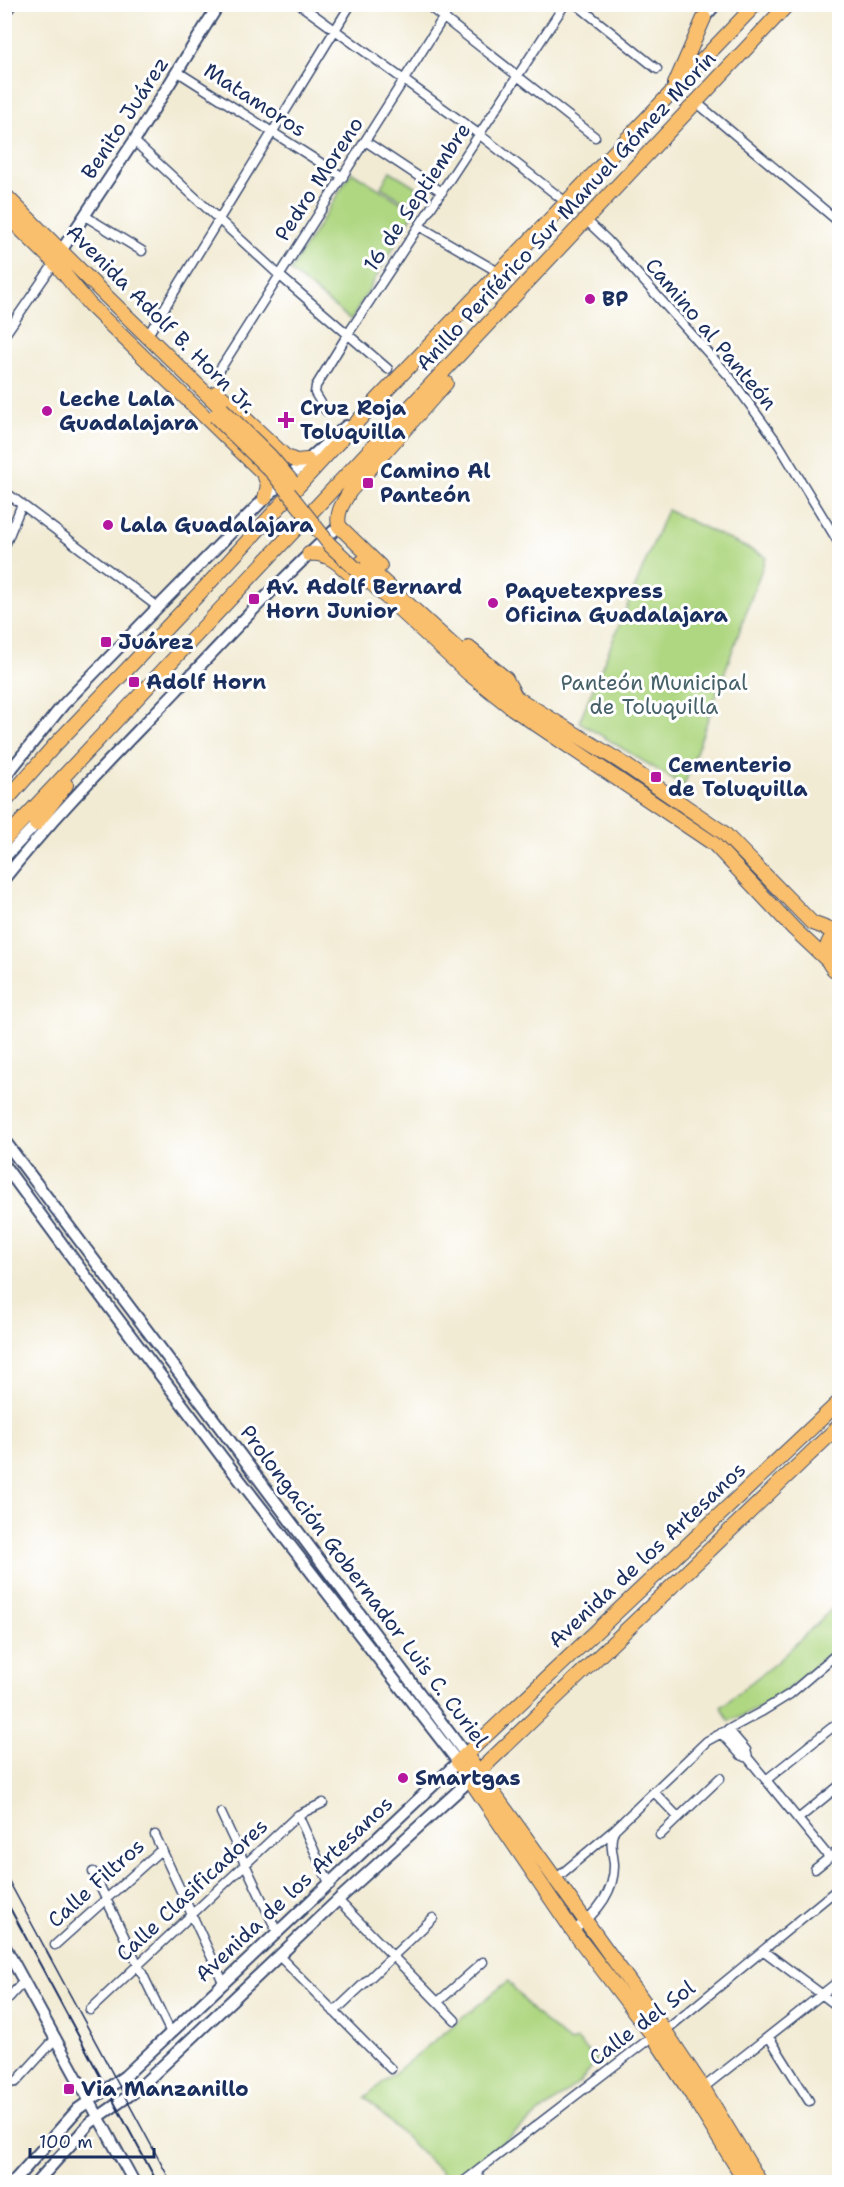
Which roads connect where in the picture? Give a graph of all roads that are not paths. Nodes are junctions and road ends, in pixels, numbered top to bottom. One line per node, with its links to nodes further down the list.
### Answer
1 (13, 4): 12 (street)
2 (219, 4): 17 (street, Benito Juárez)
3 (299, 4): 15 (street)
4 (351, 4): 15 (street)
5 (426, 4): 13 (street)
6 (452, 4): 13 (street, Pedro Moreno)
7 (566, 4): 18 (street, 16 de Septiembre)
8 (576, 4): 16 (street)
9 (716, 4): 14 (street)
10 (756, 4): 20 (main road, Anillo Periférico Sur Manuel Gómez Morín)
11 (788, 4): 21 (main road, Anillo Periférico Sur Manuel Gómez Morín)
12 (4, 15)
13 (444, 18): 18 (street); 19 (street, Pedro Moreno)
14 (704, 18): 20 (main road)
15 (335, 31): 19 (street); 22 (street)
16 (657, 69)
17 (178, 72): 22 (street, Matamoros); 25 (street, Benito Juárez)
18 (518, 76): 23 (street, 16 de Septiembre); 24 (street)
19 (404, 81): 23 (street); 26 (street, Pedro Moreno)
20 (671, 93): 30 (main road, Anillo Periférico Sur Manuel Gómez Morín)
21 (696, 102): 34 (main road, Anillo Periférico Sur Manuel Gómez Morín); 35 (street)
22 (273, 132): 27 (street, Matamoros); 33 (street)
23 (480, 135): 28 (street, 16 de Septiembre); 30 (street)
24 (595, 137)
25 (134, 141): 32 (street, Benito Juárez); 33 (street)
26 (365, 141): 27 (street, Pedro Moreno); 28 (street)
27 (343, 177): 41 (street, Pedro Moreno)
28 (441, 192): 36 (street, 16 de Septiembre)
29 (4, 194): 38 (main road, Avenida Adolf B. Horn Jr.)
30 (567, 203): 40 (main road, Anillo Periférico Sur Manuel Gómez Morín)
31 (4, 213): 38 (main road, Avenida Adolf B. Horn Jr.)
32 (85, 216): 37 (street); 38 (street, Benito Juárez)
33 (218, 220): 41 (street); 43 (street)
34 (586, 220): 42 (main road, Anillo Periférico Sur Manuel Gómez Morín); 61 (street, Camino al Panteón)
35 (840, 223)
36 (419, 226): 40 (street); 44 (street, 16 de Septiembre)
37 (142, 251)
38 (57, 259): 39 (main road, Avenida Adolf B. Horn Jr.); 45 (street); 51 (main road, Avenida Adolf B. Horn Jr.); 52 (main road)
39 (81, 272): 43 (main road); 51 (main road, Avenida Adolf B. Horn Jr.)
40 (500, 273): 48 (main road, Anillo Periférico Sur Manuel Gómez Morín)
41 (279, 275): 44 (street); 47 (street, Pedro Moreno)
42 (497, 316): 59 (main road); 67 (main road, Anillo Periférico Sur Manuel Gómez Morín)
43 (151, 330): 49 (main road)
44 (348, 334): 46 (street); 50 (street, 16 de Septiembre)
45 (4, 336)
46 (388, 369)
47 (217, 374)
48 (379, 398): 55 (street); 72 (main road, Anillo Periférico Sur Manuel Gómez Morín)
49 (238, 411): 52 (main road); 53 (main road)
50 (326, 411)
51 (219, 413): 66 (main road, Avenida Adolf B. Horn Jr., bridge)
52 (219, 430): 54 (main road)
53 (266, 438): 54 (main road); 55 (main road)
54 (249, 458): 57 (main road)
55 (307, 460): 57 (street)
56 (4, 491): 58 (street)
57 (265, 498): 65 (street)
58 (22, 504): 62 (street); 65 (street)
59 (339, 526): 60 (main road); 63 (street)
60 (354, 543): 64 (main road); 66 (main road)
61 (840, 545)
62 (4, 548)
63 (309, 554): 64 (main road); 71 (street)
64 (336, 562): 66 (main road)
65 (158, 607): 68 (street)
66 (514, 703): 77 (main road, Avenida Adolf B. Horn Jr.); 78 (main road, Avenida Adolf B. Horn Jr.)
67 (118, 719): 73 (main road); 74 (main road, Anillo Periférico Sur Manuel Gómez Morín)
68 (26, 751): 69 (street); 70 (street)
69 (4, 772)
70 (4, 778)
71 (87, 782): 73 (street); 76 (street)
72 (4, 803)
73 (36, 824): 75 (street)
74 (4, 840)
75 (4, 858)
76 (4, 879)
77 (838, 931): 78 (main road)
78 (827, 960): 79 (main road, Avenida Adolf B. Horn Jr.)
79 (840, 974)
80 (4, 1140): 91 (street, Prolongación Gobernador Luis C. Curiel)
81 (4, 1165): 91 (street, Prolongación Gobernador Luis C. Curiel)
82 (840, 1401): 84 (main road, Avenida de los Artesanos)
83 (840, 1425): 85 (main road, Avenida de los Artesanos)
84 (813, 1427): 85 (main road); 86 (main road, Avenida de los Artesanos)
85 (824, 1440): 87 (main road, Avenida de los Artesanos)
86 (739, 1497): 87 (main road); 91 (main road, Avenida de los Artesanos)
87 (752, 1510): 92 (main road, Avenida de los Artesanos)
88 (840, 1651): 90 (street)
89 (840, 1721): 94 (street)
90 (724, 1731): 94 (street); 96 (street)
91 (462, 1759): 92 (main road, Prolongación Gobernador Luis C. Curiel); 112 (street, Avenida de los Artesanos)
92 (474, 1776): 111 (main road, Prolongación Gobernador Luis C. Curiel); 114 (main road, Prolongación Gobernador Luis C. Curiel); 116 (street, Avenida de los Artesanos)
93 (720, 1778): 100 (street)
94 (766, 1780): 101 (street)
95 (840, 1785): 101 (street)
96 (654, 1792): 100 (street); 102 (street)
97 (323, 1803): 99 (street, Calle Clasificadores)
98 (221, 1813): 108 (street)
99 (298, 1815): 108 (street, Calle Clasificadores); 112 (street)
100 (678, 1817): 104 (street)
101 (798, 1819): 107 (street)
102 (615, 1829): 111 (street); 120 (street)
103 (155, 1835): 105 (street)
104 (660, 1835)
105 (162, 1849): 115 (street, Calle Filtros); 117 (street)
106 (840, 1849): 107 (street)
107 (830, 1857): 109 (street)
108 (245, 1864): 117 (street, Calle Clasificadores); 123 (street)
109 (815, 1869)
110 (93, 1872): 115 (street)
111 (555, 1879): 114 (street); 120 (main road, Prolongación Gobernador Luis C. Curiel)
112 (330, 1885): 119 (street, Avenida de los Artesanos)
113 (840, 1887): 126 (street, Calle del Sol)
114 (544, 1888): 121 (main road, Prolongación Gobernador Luis C. Curiel)
115 (106, 1899): 125 (street, Calle Filtros); 130 (street)
116 (338, 1900): 122 (street, Avenida de los Artesanos); 128 (street)
117 (192, 1914): 130 (street, Calle Clasificadores); 133 (street)
118 (433, 1918): 128 (street)
119 (292, 1920): 122 (street); 123 (street, Avenida de los Artesanos)
120 (585, 1922): 121 (street); 144 (main road, Prolongación Gobernador Luis C. Curiel)
121 (573, 1931): 144 (main road, Prolongación Gobernador Luis C. Curiel)
122 (304, 1933): 127 (street, Avenida de los Artesanos)
123 (278, 1934): 133 (street, Avenida de los Artesanos)
124 (4, 1944): 132 (street)
125 (55, 1945)
126 (764, 1951): 134 (street); 144 (street, Calle del Sol)
127 (279, 1956): 140 (street); 141 (street, Avenida de los Artesanos)
128 (393, 1956): 136 (street); 140 (street)
129 (483, 1962): 136 (street)
130 (138, 1964): 139 (street, Calle Clasificadores); 143 (street)
131 (840, 1980): 134 (street)
132 (24, 1981): 137 (street); 146 (street)
133 (224, 1984): 135 (street, Avenida de los Artesanos)
134 (821, 1994): 138 (street); 145 (street)
135 (208, 1999): 141 (street); 143 (street, Avenida de los Artesanos)
136 (438, 2002): 142 (street)
137 (4, 2003)
138 (840, 2008)
139 (90, 2010)
140 (334, 2012): 147 (street)
141 (218, 2013): 152 (street, Avenida de los Artesanos)
142 (455, 2020)
143 (171, 2033): 150 (street, Avenida de los Artesanos)
144 (659, 2033): 149 (main road, Prolongación Gobernador Luis C. Curiel); 153 (street, Calle del Sol); 159 (main road, Prolongación Gobernador Luis C. Curiel)
145 (769, 2037): 149 (street); 151 (street)
146 (56, 2038): 148 (street); 150 (street)
147 (391, 2069)
148 (4, 2072)
149 (703, 2088): 160 (main road, Prolongación Gobernador Luis C. Curiel)
150 (90, 2101): 152 (street); 154 (street, Avenida de los Artesanos)
151 (809, 2102)
152 (98, 2117): 155 (street, Avenida de los Artesanos); 156 (street)
153 (476, 2172): 157 (street, Calle del Sol); 158 (street)
154 (13, 2182)
155 (37, 2182)
156 (134, 2182)
157 (463, 2182)
158 (483, 2182)
159 (746, 2182)
160 (760, 2182)

